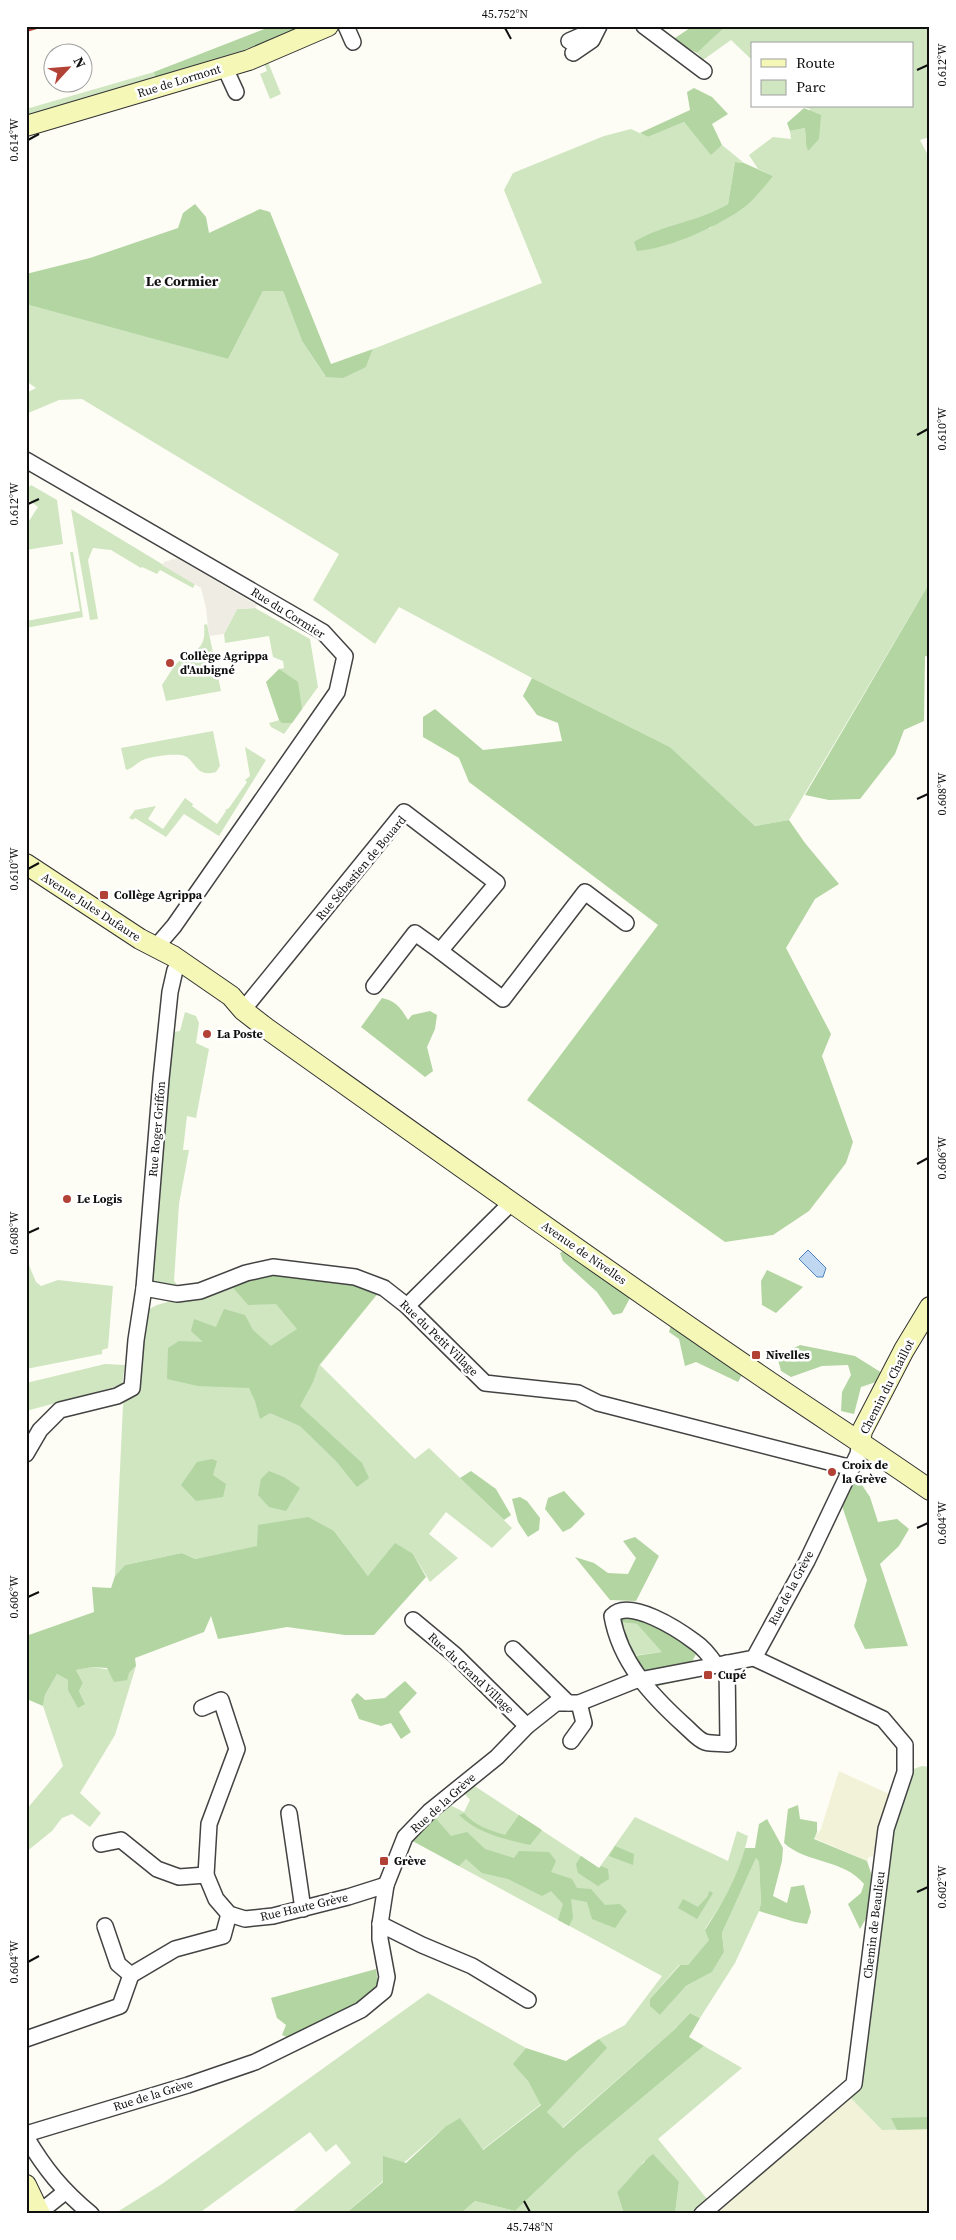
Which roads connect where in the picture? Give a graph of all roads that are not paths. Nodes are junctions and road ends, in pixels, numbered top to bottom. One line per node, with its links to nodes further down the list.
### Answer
1 (328, 26): 7 (main road, Rue de Lormont)
2 (346, 26): 5 (street)
3 (598, 26): 6 (street)
4 (644, 26): 8 (street)
5 (353, 42)
6 (571, 47)
7 (225, 68): 9 (street); 10 (main road, Rue de Lormont)
8 (704, 71)
9 (236, 92)
10 (26, 126)
11 (26, 460): 14 (street, Rue du Cormier)
12 (26, 864): 14 (main road, Avenue Jules Dufaure)
13 (626, 923): 15 (street)
14 (155, 948): 16 (main road, Avenue de Nivelles); 18 (main road, Avenue de Nivelles)
15 (440, 951): 17 (street); 18 (street, Rue Sébastien de Bouard)
16 (175, 970): 18 (main road, Avenue de Nivelles); 20 (street, Rue Roger Griffon)
17 (374, 986)
18 (242, 1010): 19 (main road, Avenue de Nivelles)
19 (511, 1203): 21 (street); 23 (main road, Avenue de Nivelles)
20 (144, 1288): 21 (street, Rue du Petit Village); 24 (street, Rue Roger Griffon)
21 (407, 1306): 25 (street, Rue du Petit Village)
22 (930, 1308): 23 (main road, Chemin du Chaillot)
23 (860, 1441): 25 (street, Rue de la Grève); 26 (main road, Avenue de Nivelles)
24 (26, 1454)
25 (852, 1468): 29 (street, Rue de la Grève)
26 (930, 1490)
27 (413, 1620): 34 (street, Rue du Grand Village)
28 (514, 1650): 32 (street)
29 (754, 1658): 30 (street, Rue de la Grève); 52 (street, Chemin de Beaulieu)
30 (722, 1664): 31 (street, Rue de la Grève); 31 (street); 31 (street)
31 (640, 1680): 32 (street, Rue de la Grève)
32 (573, 1703): 34 (street, Rue de la Grève); 35 (street)
33 (202, 1708): 38 (street)
34 (527, 1726): 39 (street, Rue de la Grève)
35 (571, 1741)
36 (289, 1813): 40 (street)
37 (101, 1844): 38 (street)
38 (206, 1875): 41 (street)
39 (386, 1885): 40 (street, Rue Haute Grève); 42 (street, Rue de la Grève)
40 (303, 1909): 41 (street, Rue Haute Grève)
41 (230, 1914): 44 (street)
42 (380, 1924): 45 (street); 47 (street, Rue de la Grève)
43 (105, 1926): 44 (street)
44 (131, 1976): 46 (street)
45 (528, 2000)
46 (26, 2039)
47 (26, 2136): 49 (street)
48 (26, 2185): 50 (main road)
49 (65, 2192): 50 (street); 51 (street)
50 (40, 2213)
51 (91, 2214)
52 (702, 2214)

